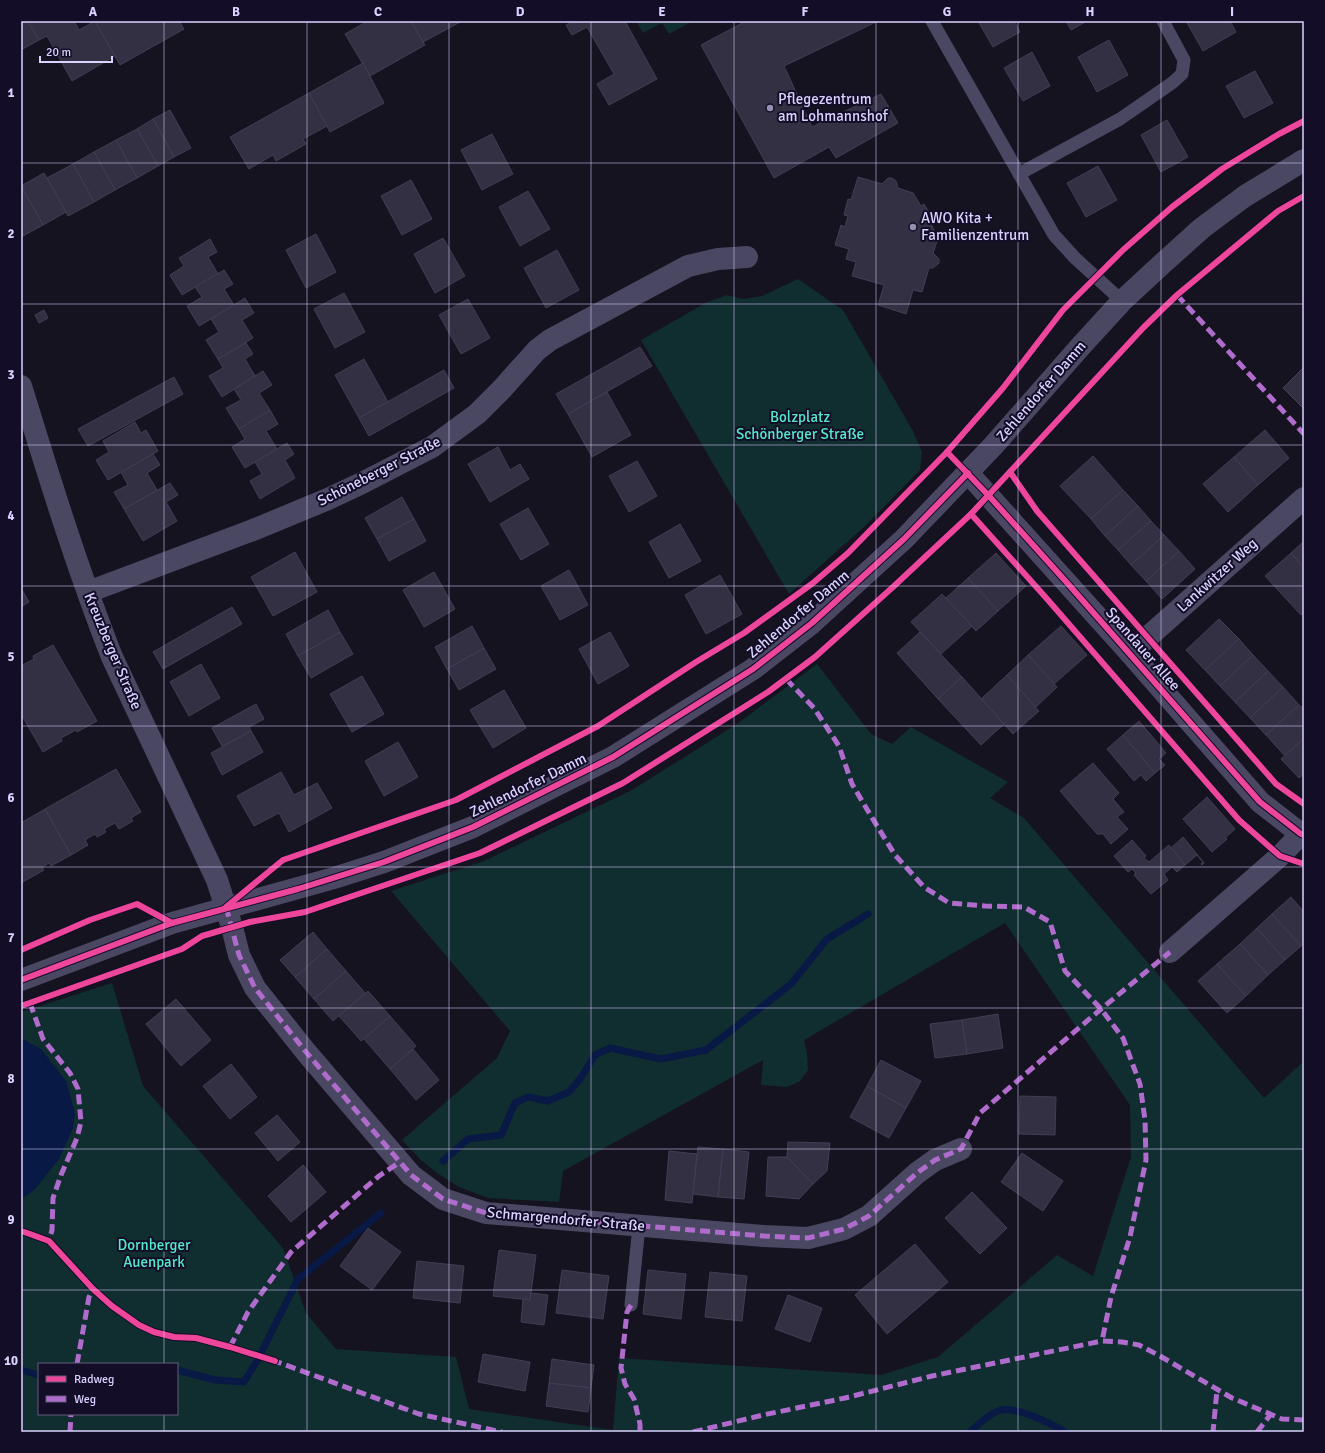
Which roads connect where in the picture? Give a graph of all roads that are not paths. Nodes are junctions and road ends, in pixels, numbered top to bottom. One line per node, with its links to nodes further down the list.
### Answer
1 (932, 21): 4 (lane)
2 (1163, 21): 4 (lane)
3 (1304, 160): 6 (street, Zehlendorfer Damm)
4 (1019, 174): 6 (lane)
5 (747, 257): 10 (street, Schöneberger Straße)
6 (1122, 301): 8 (street, Zehlendorfer Damm)
7 (21, 386): 10 (street, Kreuzberger Straße)
8 (968, 473): 11 (street, Spandauer Allee); 13 (street, Zehlendorfer Damm)
9 (1304, 498): 11 (street, Lankwitzer Weg)
10 (88, 592): 13 (street, Kreuzberger Straße)
11 (1130, 653): 12 (street, Spandauer Allee)
12 (1302, 835): 14 (street, Spandauer Allee)
13 (226, 907): 15 (street, Zehlendorfer Damm); 17 (street, Schmargendorfer Straße)
14 (1170, 952)
15 (21, 980)
16 (961, 1149): 17 (street, Schmargendorfer Straße)
17 (639, 1226): 18 (lane)
18 (631, 1305)

